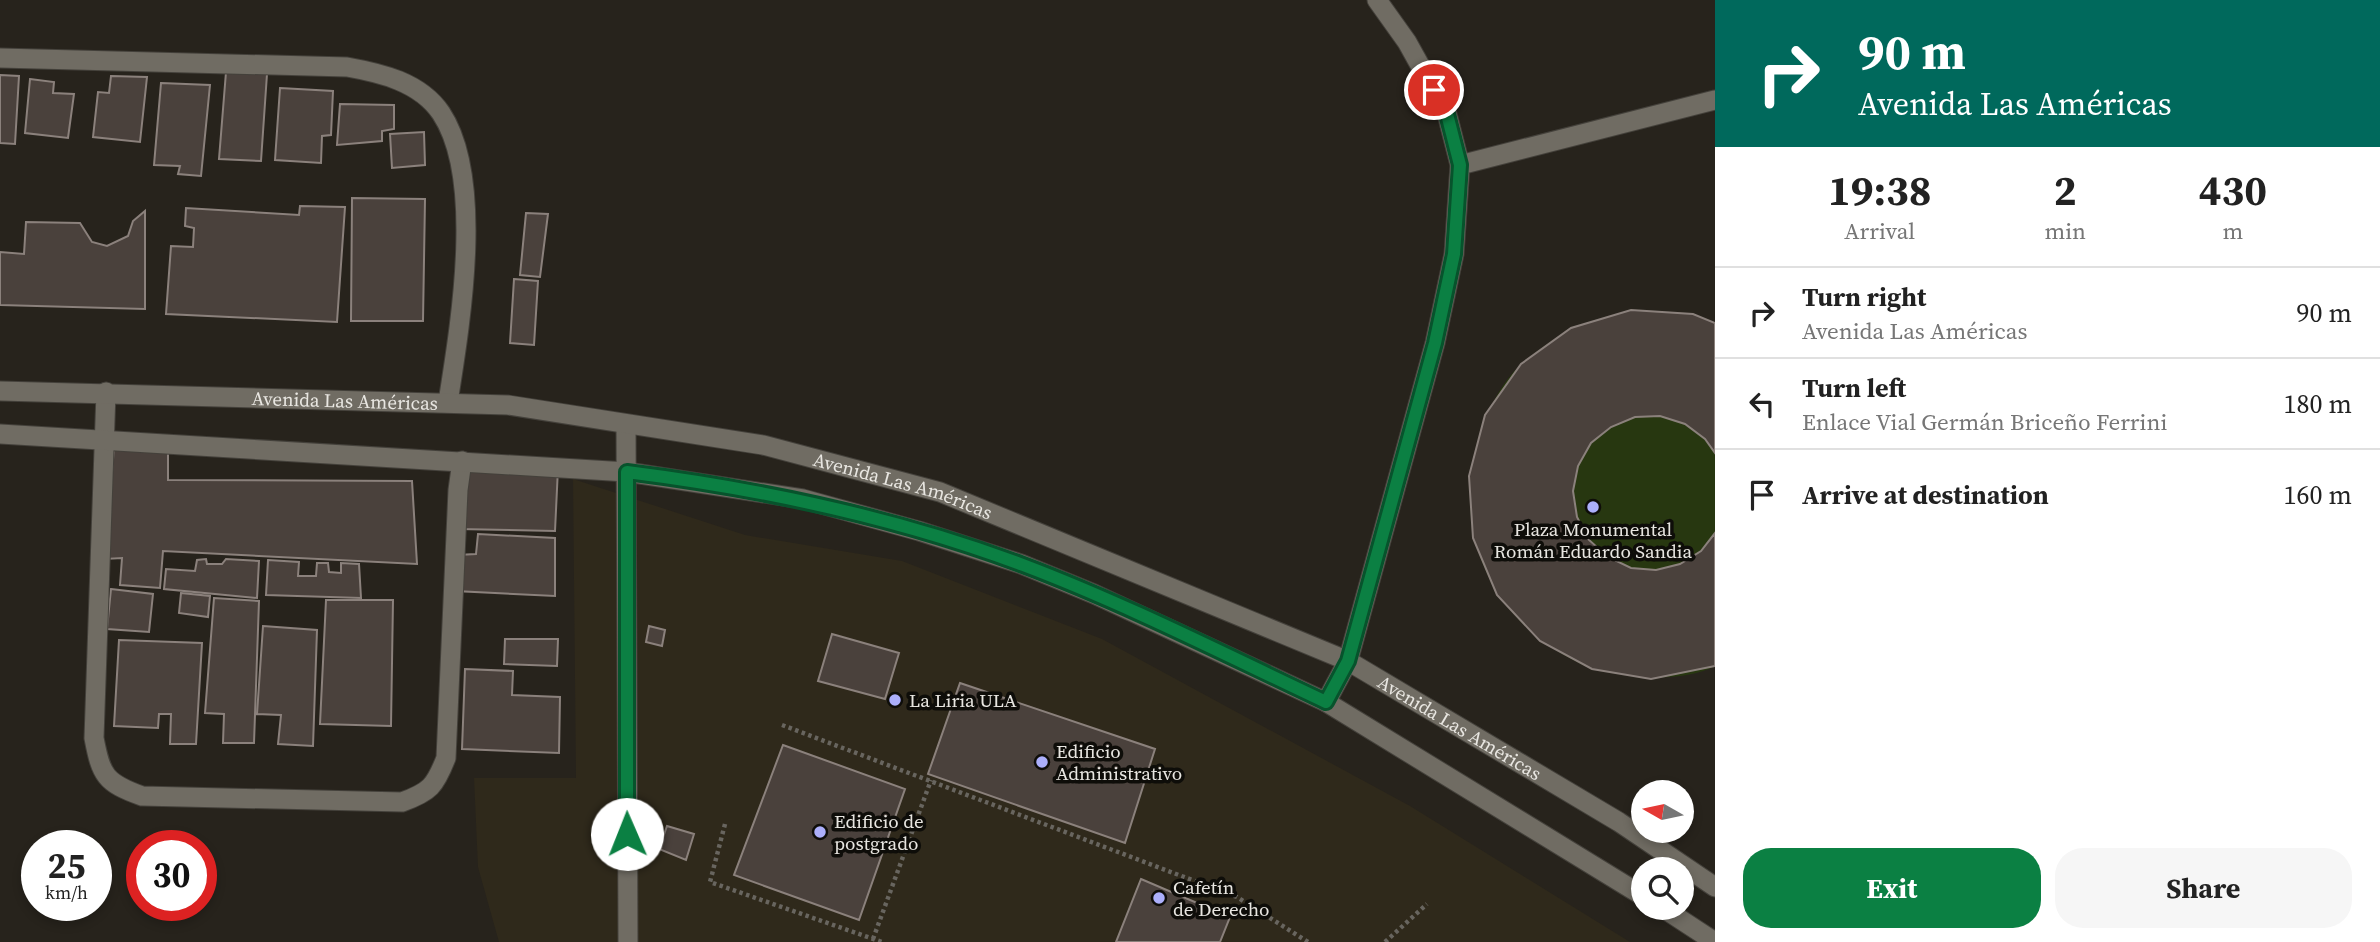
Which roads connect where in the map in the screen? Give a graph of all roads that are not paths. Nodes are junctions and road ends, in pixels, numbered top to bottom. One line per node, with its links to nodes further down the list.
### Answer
1 (1377, 0): 4 (street)
2 (0, 58): 7 (street)
3 (1715, 100): 4 (street)
4 (1460, 165): 13 (street)
5 (0, 391): 6 (street, Avenida Las Américas)
6 (106, 392): 7 (street, Avenida Las Américas); 10 (street)
7 (448, 402): 8 (street, Avenida Las Américas)
8 (626, 424): 12 (street); 13 (street, Avenida Las Américas)
9 (0, 434): 10 (street, Avenida Las Américas)
10 (103, 438): 11 (street, Avenida Las Américas); 11 (street)
11 (462, 461): 12 (street, Avenida Las Américas)
12 (627, 472): 14 (street, Avenida Las Américas); 18 (street)
13 (1348, 661): 14 (street); 15 (street, Avenida Las Américas)
14 (1326, 702): 16 (street, Avenida Las Américas)
15 (1715, 887)
16 (1631, 889)
17 (1681, 920): 19 (street)
18 (628, 942)
19 (1715, 942)

